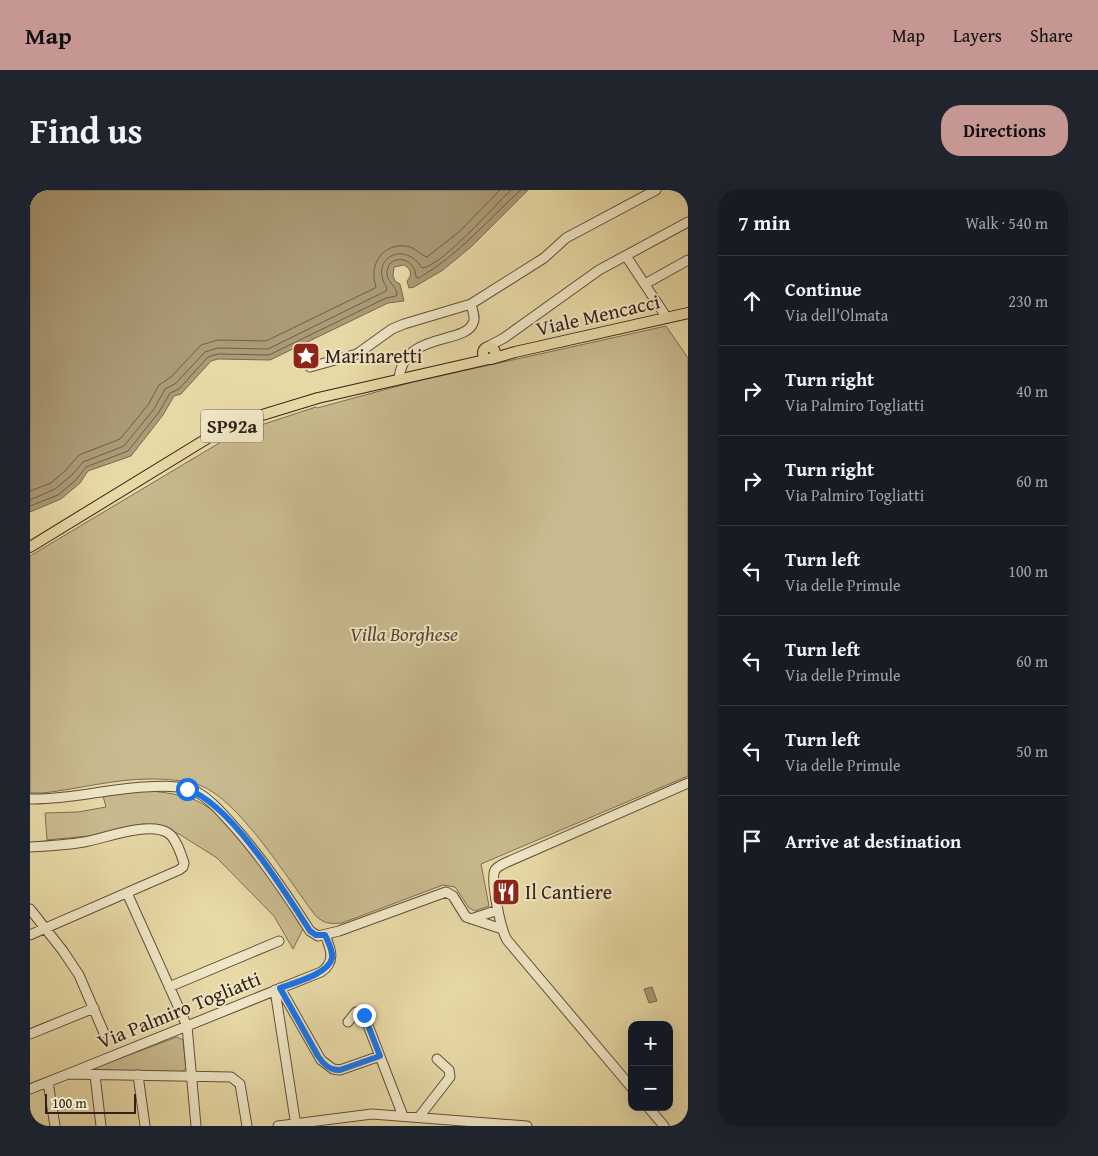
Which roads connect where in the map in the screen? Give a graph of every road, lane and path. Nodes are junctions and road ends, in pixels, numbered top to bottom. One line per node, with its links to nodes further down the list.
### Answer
1 (656, 190): 6 (street)
2 (688, 222): 3 (street)
3 (626, 256): 5 (street); 9 (street)
4 (688, 260): 5 (street)
5 (645, 284): 8 (street)
6 (471, 304): 10 (street); 11 (street)
7 (688, 314): 8 (main road, Viale Mencacci)
8 (667, 318): 9 (main road, Viale Mencacci)
9 (490, 352): 11 (main road, SP92a)
10 (310, 367)
11 (399, 379): 12 (main road, SP92a)
12 (30, 547)
13 (688, 783): 18 (street)
14 (30, 799): 22 (street)
15 (30, 847): 16 (street)
16 (127, 893): 20 (street); 25 (street)
17 (30, 909): 20 (street)
18 (498, 910): 19 (street); 21 (street)
19 (470, 919): 21 (street); 22 (street)
20 (45, 929): 23 (street); 27 (street)
21 (502, 929): 39 (street)
22 (325, 935): 26 (street, Via Palmiro Togliatti)
23 (30, 936)
24 (279, 941): 25 (street)
25 (169, 987): 29 (street)
26 (277, 989): 29 (street, Via Palmiro Togliatti); 32 (street); 44 (street)
27 (94, 1008): 30 (street); 31 (street)
28 (348, 1022): 32 (street)
29 (187, 1026): 34 (street, Via Palmiro Togliatti); 37 (street)
30 (104, 1033)
31 (30, 1034)
32 (380, 1056): 42 (street)
33 (438, 1059): 43 (street)
34 (68, 1074): 35 (street); 38 (street, Via Palmiro Togliatti)
35 (95, 1075): 36 (street); 46 (street)
36 (138, 1075): 37 (street); 47 (street)
37 (191, 1076): 48 (street); 49 (street)
38 (48, 1082): 40 (street, Via Palmiro Togliatti); 45 (street)
39 (628, 1083)
40 (30, 1089)
41 (651, 1111): 52 (street)
42 (403, 1116): 43 (street); 44 (street)
43 (419, 1117): 51 (street)
44 (296, 1125): 50 (street)
45 (55, 1126)
46 (101, 1126)
47 (145, 1126)
48 (196, 1126)
49 (247, 1126)
50 (278, 1126)
51 (527, 1126)
52 (664, 1126)

